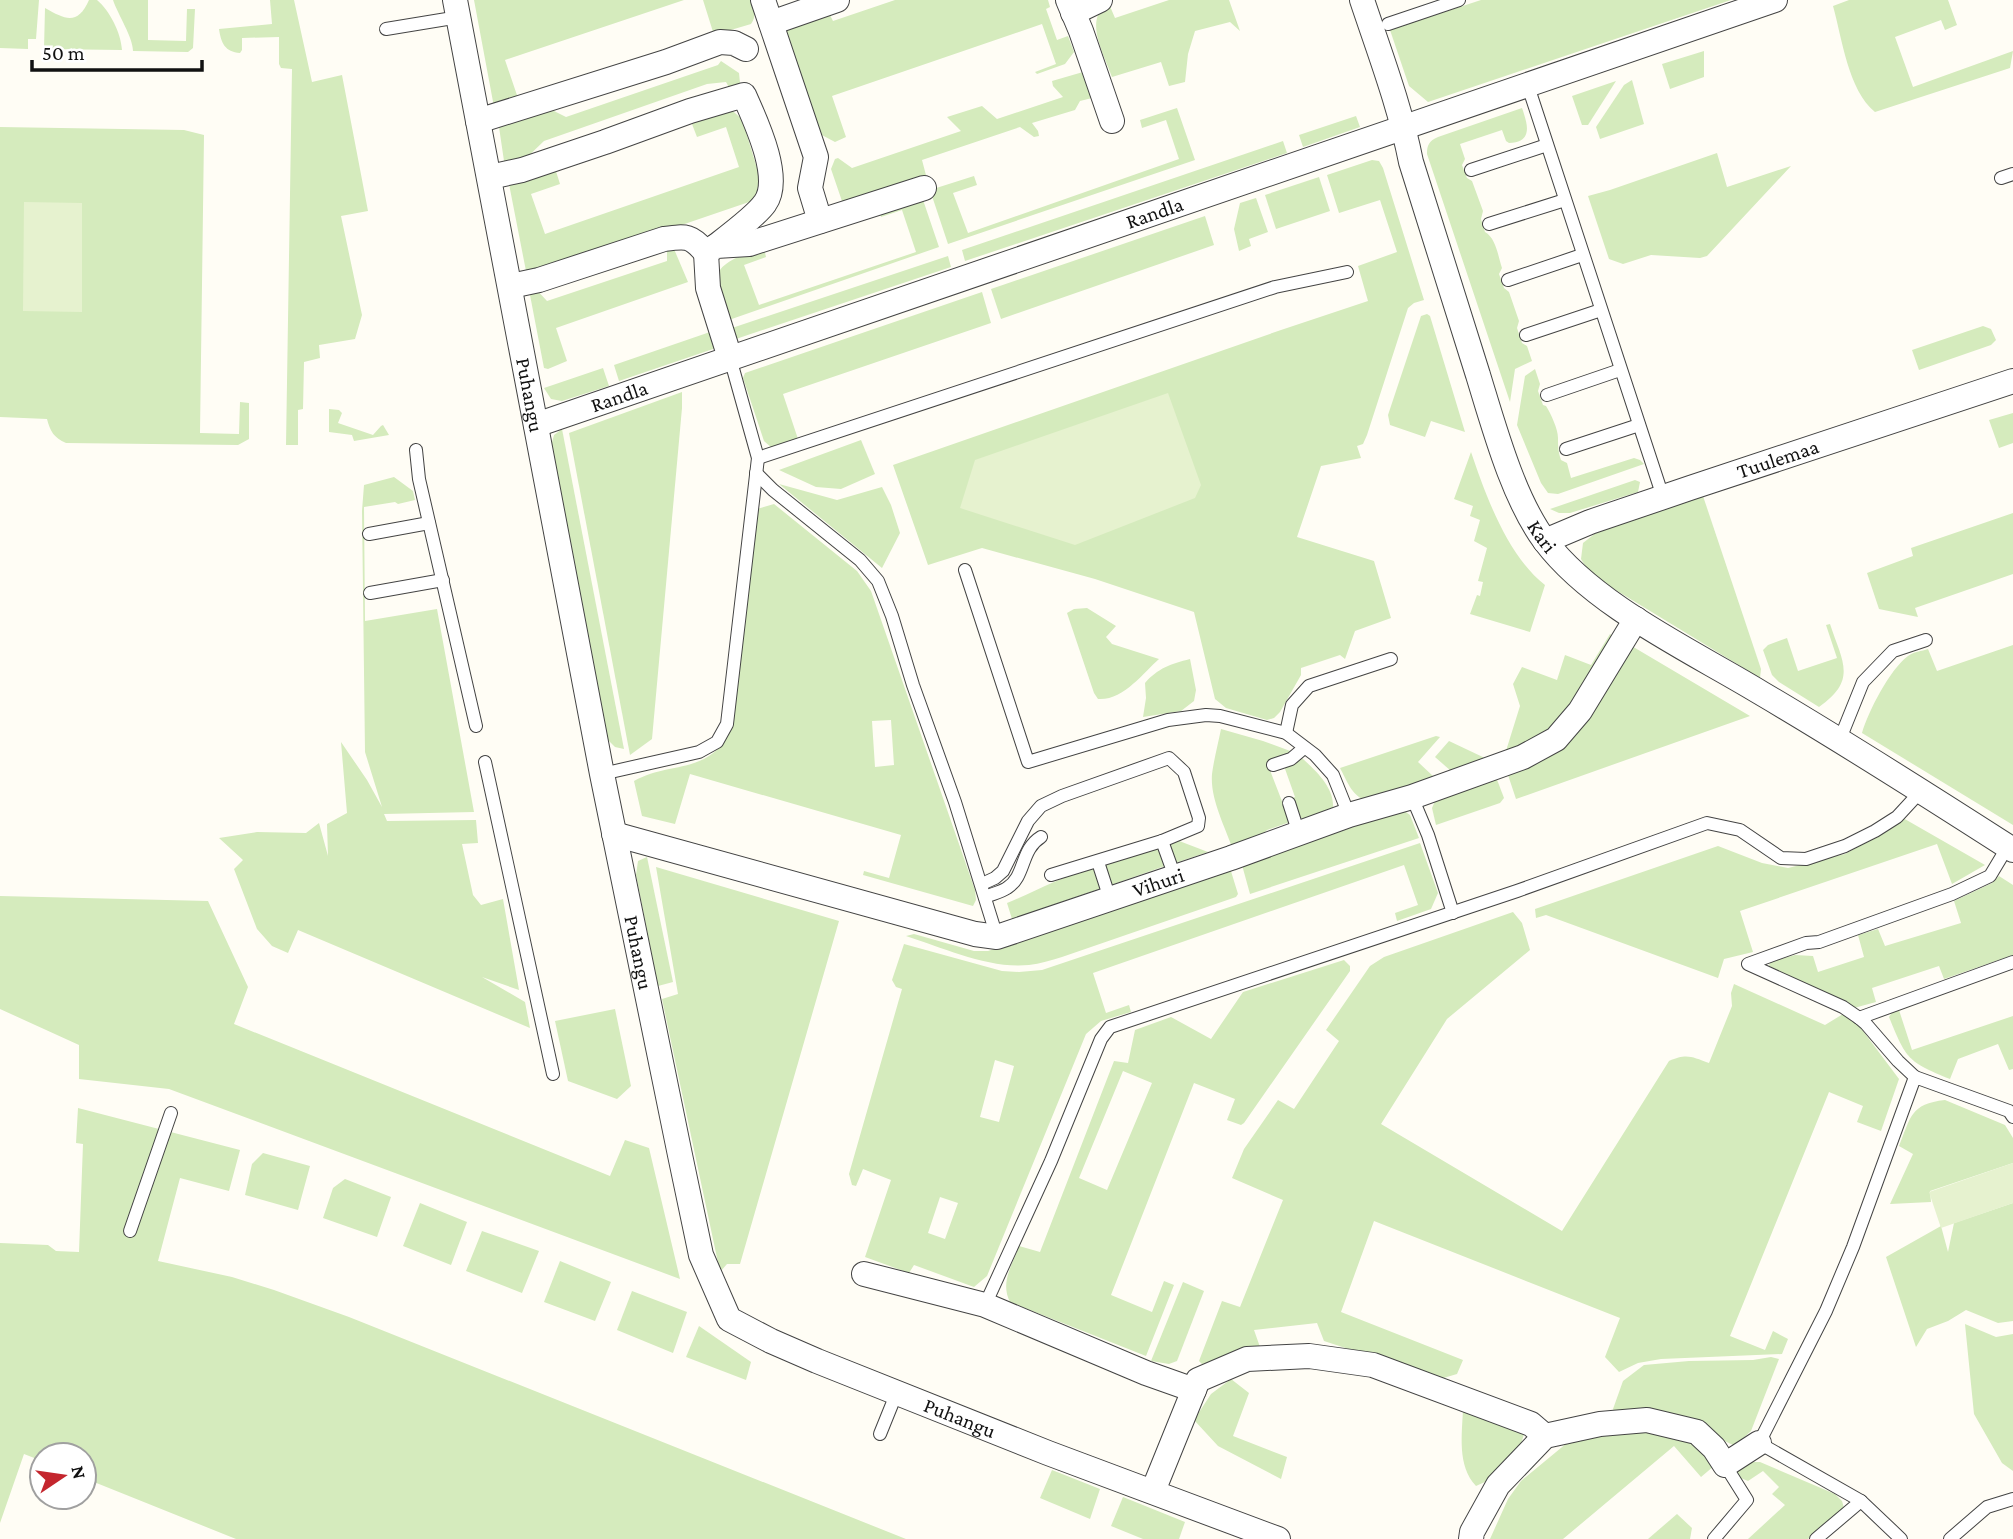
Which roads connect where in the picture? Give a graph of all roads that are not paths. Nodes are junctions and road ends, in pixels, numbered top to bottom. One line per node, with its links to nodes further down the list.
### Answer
1 (764, 0): 9 (street)
2 (837, 0): 9 (street)
3 (1100, 0): 7 (street)
4 (1362, 0): 16 (street, Kari)
5 (1459, 0): 10 (lane)
6 (1763, 2): 13 (street, Randla)
7 (1071, 6): 15 (street)
8 (457, 8): 11 (lane); 14 (street, Puhangu)
9 (771, 23): 22 (street)
10 (1388, 24)
11 (386, 29)
12 (746, 49): 14 (street)
13 (1528, 86): 16 (street, Randla); 17 (lane)
14 (478, 121): 19 (street, Puhangu)
15 (1112, 121)
16 (1405, 128): 31 (street, Randla); 44 (street, Kari)
17 (1547, 145): 18 (lane); 21 (lane)
18 (1471, 170)
19 (490, 177): 24 (street); 28 (street, Puhangu)
20 (924, 188): 22 (street)
21 (1565, 200): 23 (lane); 25 (lane)
22 (820, 221): 24 (street)
23 (1489, 225)
24 (711, 250): 28 (street); 31 (street)
25 (1583, 254): 27 (lane); 29 (lane)
26 (1347, 272): 39 (lane)
27 (1508, 279)
28 (510, 286): 35 (street, Puhangu)
29 (1601, 310): 30 (lane); 32 (lane)
30 (1526, 335)
31 (730, 358): 35 (street, Randla); 39 (lane)
32 (1620, 370): 34 (lane); 36 (lane)
33 (2013, 381): 41 (street, Tuulemaa)
34 (1548, 395)
35 (536, 425): 57 (street, Puhangu)
36 (1639, 425): 37 (lane); 41 (lane)
37 (1566, 449)
38 (416, 450): 42 (lane)
39 (758, 458): 40 (lane)
40 (756, 473): 57 (lane); 70 (lane)
41 (1663, 498): 44 (street, Tuulemaa)
42 (429, 523): 43 (lane); 46 (lane)
43 (369, 534)
44 (1545, 541): 48 (street, Kari)
45 (965, 570): 52 (lane)
46 (443, 580): 47 (lane); 51 (lane)
47 (370, 593)
48 (1636, 619): 53 (street, Kari); 59 (street, Vihuri)
49 (1926, 640): 53 (lane)
50 (1391, 659): 52 (lane)
51 (476, 726)
52 (1286, 733): 54 (lane)
53 (1840, 739): 58 (street, Kari)
54 (1304, 748): 56 (lane); 61 (lane)
55 (485, 762): 77 (lane)
56 (1272, 765)
57 (602, 774): 62 (street, Puhangu)
58 (1921, 791): 66 (street, Kari); 73 (lane)
59 (1412, 797): 61 (street, Vihuri); 73 (lane)
60 (1289, 803): 63 (lane)
61 (1349, 815): 63 (street, Vihuri)
62 (614, 834): 74 (street, Vihuri); 85 (street, Puhangu)
63 (1298, 834): 69 (street, Vihuri)
64 (1041, 836): 71 (lane)
65 (1162, 841): 67 (lane); 69 (lane); 70 (lane)
66 (2010, 848): 76 (lane)
67 (1098, 862): 68 (lane); 72 (lane)
68 (1051, 875)
69 (1175, 877): 72 (street, Vihuri)
70 (982, 884): 71 (lane)
71 (985, 897): 74 (lane)
72 (1110, 899): 74 (street, Vihuri)
73 (1453, 913): 83 (lane)
74 (997, 937)
75 (2013, 962): 76 (lane)
76 (1858, 1018): 78 (lane)
77 (553, 1074)
78 (1915, 1077): 80 (lane); 88 (lane)
79 (171, 1113): 81 (lane)
80 (2013, 1117)
81 (130, 1231)
82 (864, 1274): 83 (street)
83 (985, 1305): 84 (street)
84 (1194, 1390): 87 (street); 90 (street)
85 (897, 1392): 86 (lane); 90 (street, Puhangu)
86 (880, 1434)
87 (1545, 1436): 89 (street); 94 (street)
88 (1759, 1443): 89 (street); 92 (lane)
89 (1725, 1465): 95 (lane)
90 (1153, 1491): 93 (street, Puhangu)
91 (2013, 1499): 98 (lane)
92 (1861, 1501): 96 (lane); 97 (lane)
93 (1278, 1539)
94 (1471, 1539)
95 (1714, 1539)
96 (1816, 1539)
97 (1902, 1539)
98 (1950, 1539)

